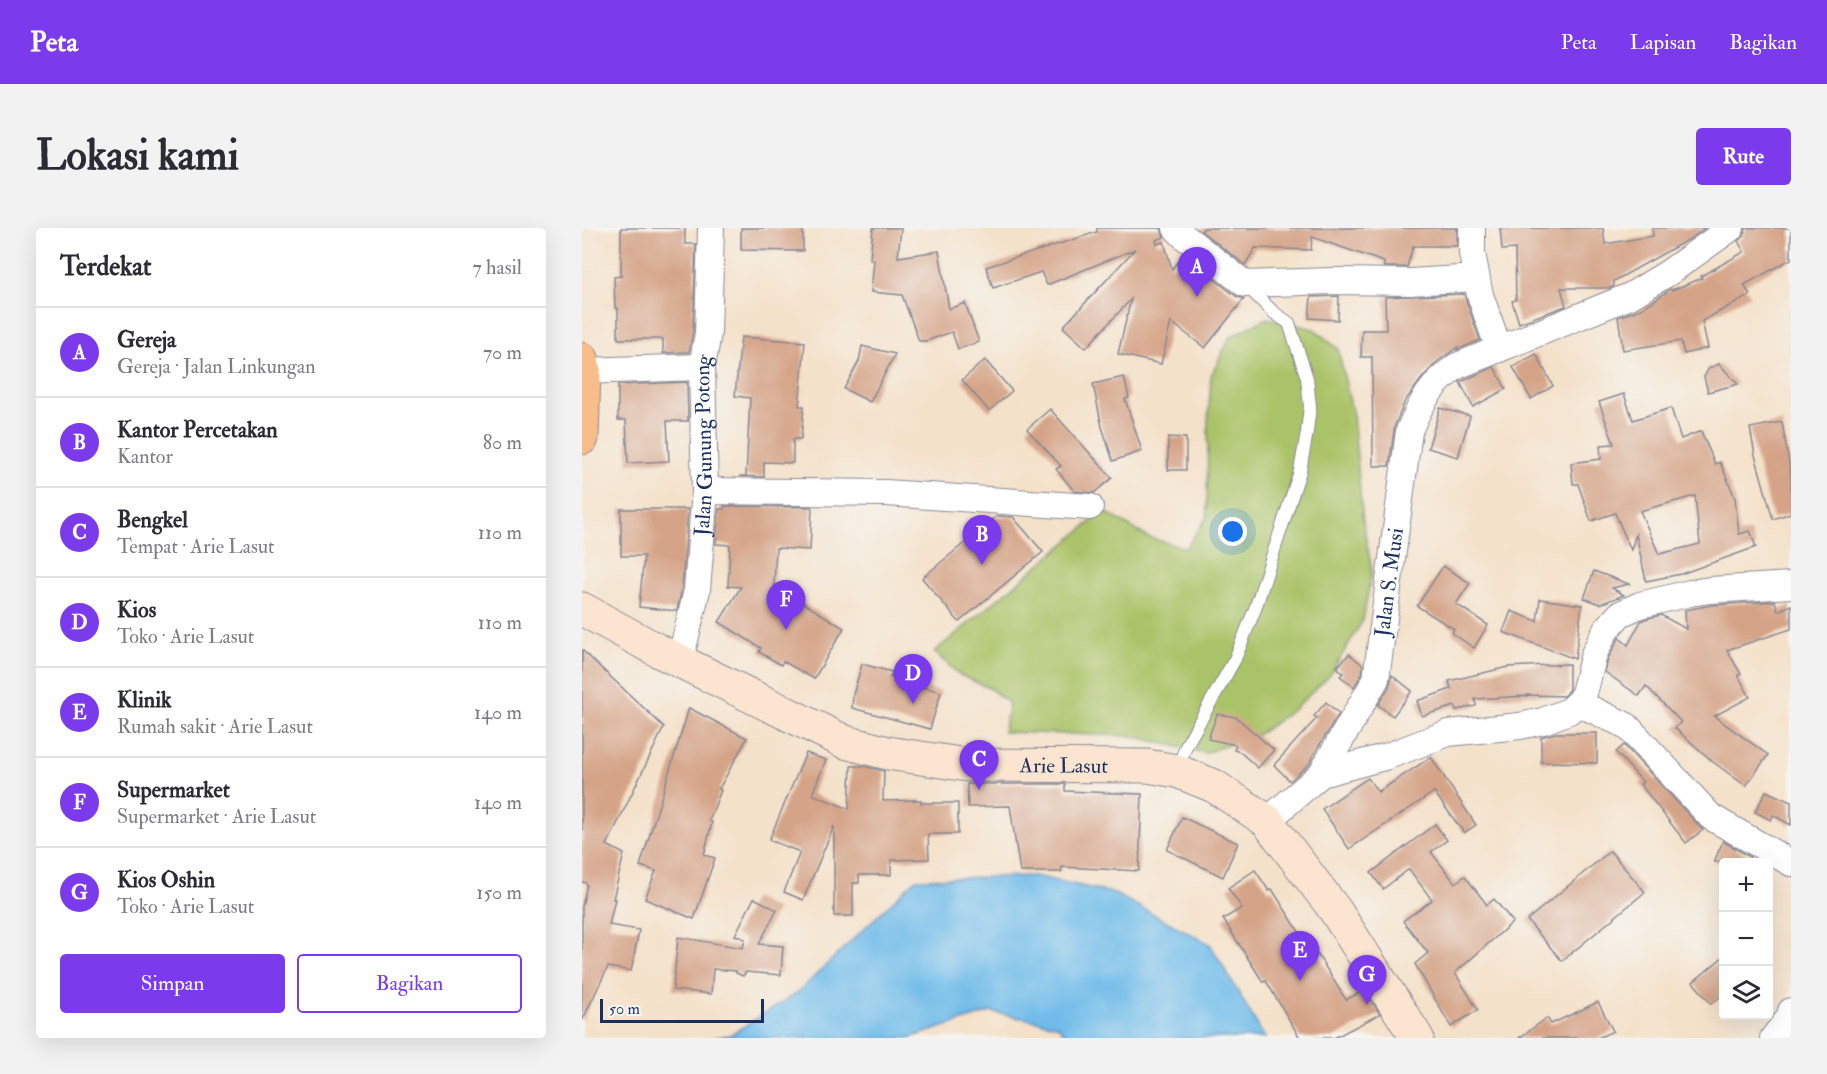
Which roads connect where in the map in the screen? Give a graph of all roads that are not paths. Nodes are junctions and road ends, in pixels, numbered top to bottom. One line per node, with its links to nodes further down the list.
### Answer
1 (711, 228): 9 (street, Jalan Gunung Potong)
2 (1176, 228): 6 (street)
3 (1472, 228): 5 (street)
4 (1731, 228): 7 (street, Jalan S. Musi)
5 (1476, 278): 6 (street); 7 (street)
6 (1245, 284): 17 (lane)
7 (1499, 349): 18 (street, Jalan S. Musi)
8 (582, 367): 9 (street); 10 (highway)
9 (702, 367): 11 (street, Jalan Gunung Potong)
10 (582, 438)
11 (705, 491): 12 (street); 15 (street, Jalan Gunung Potong)
12 (1090, 507)
13 (1791, 585): 16 (street)
14 (582, 609): 15 (main road, Arie Lasut)
15 (680, 662): 17 (main road, Arie Lasut)
16 (1578, 703): 18 (street); 20 (street)
17 (1177, 771): 19 (main road, Arie Lasut)
18 (1321, 774): 19 (street, Jalan S. Musi)
19 (1266, 821): 22 (main road, Arie Lasut)
20 (1791, 863)
21 (1791, 1011): 23 (street)
22 (1417, 1038)
23 (1773, 1038)

